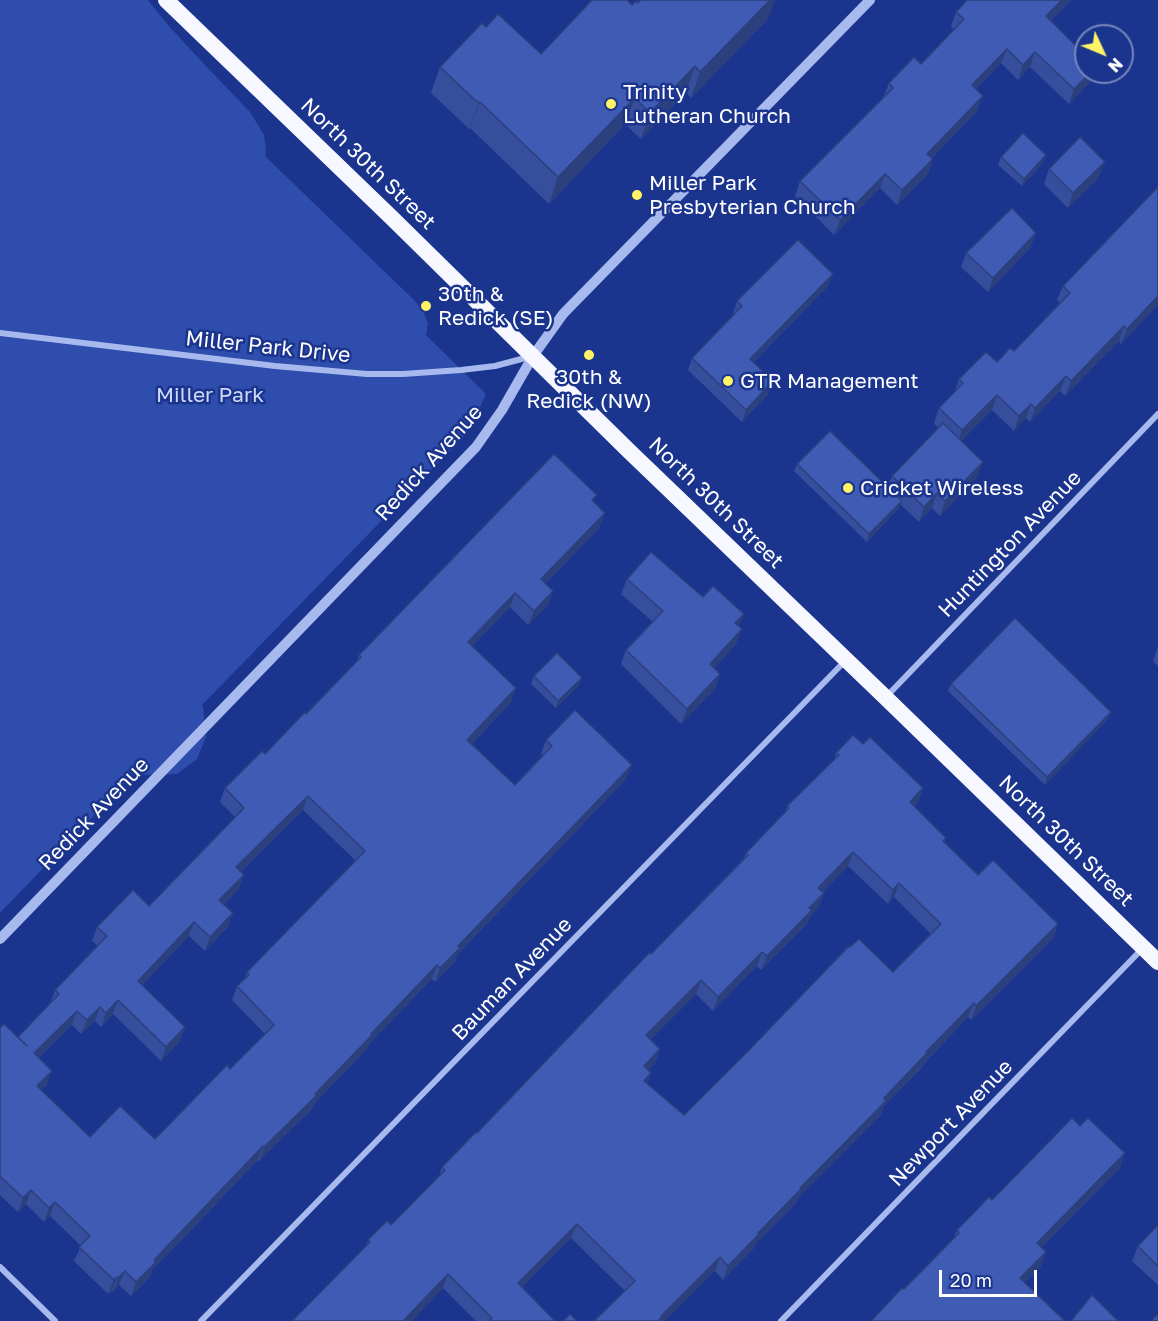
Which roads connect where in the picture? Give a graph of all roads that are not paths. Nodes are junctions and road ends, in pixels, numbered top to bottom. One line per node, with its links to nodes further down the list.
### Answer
1 (166, 0): 4 (highway, North 30th Street)
2 (870, 0): 4 (street, Redick Avenue)
3 (0, 333): 4 (street, Miller Park Drive)
4 (533, 357): 6 (highway, North 30th Street); 8 (street, Redick Avenue)
5 (1158, 414): 7 (street, Huntington Avenue)
6 (846, 660): 7 (highway, North 30th Street); 13 (street, Bauman Avenue)
7 (886, 698): 9 (highway, North 30th Street)
8 (0, 939)
9 (1144, 948): 10 (highway, North 30th Street); 14 (street, Newport Avenue)
10 (1158, 962)
11 (0, 1268): 12 (street)
12 (55, 1321)
13 (201, 1321)
14 (781, 1321)

